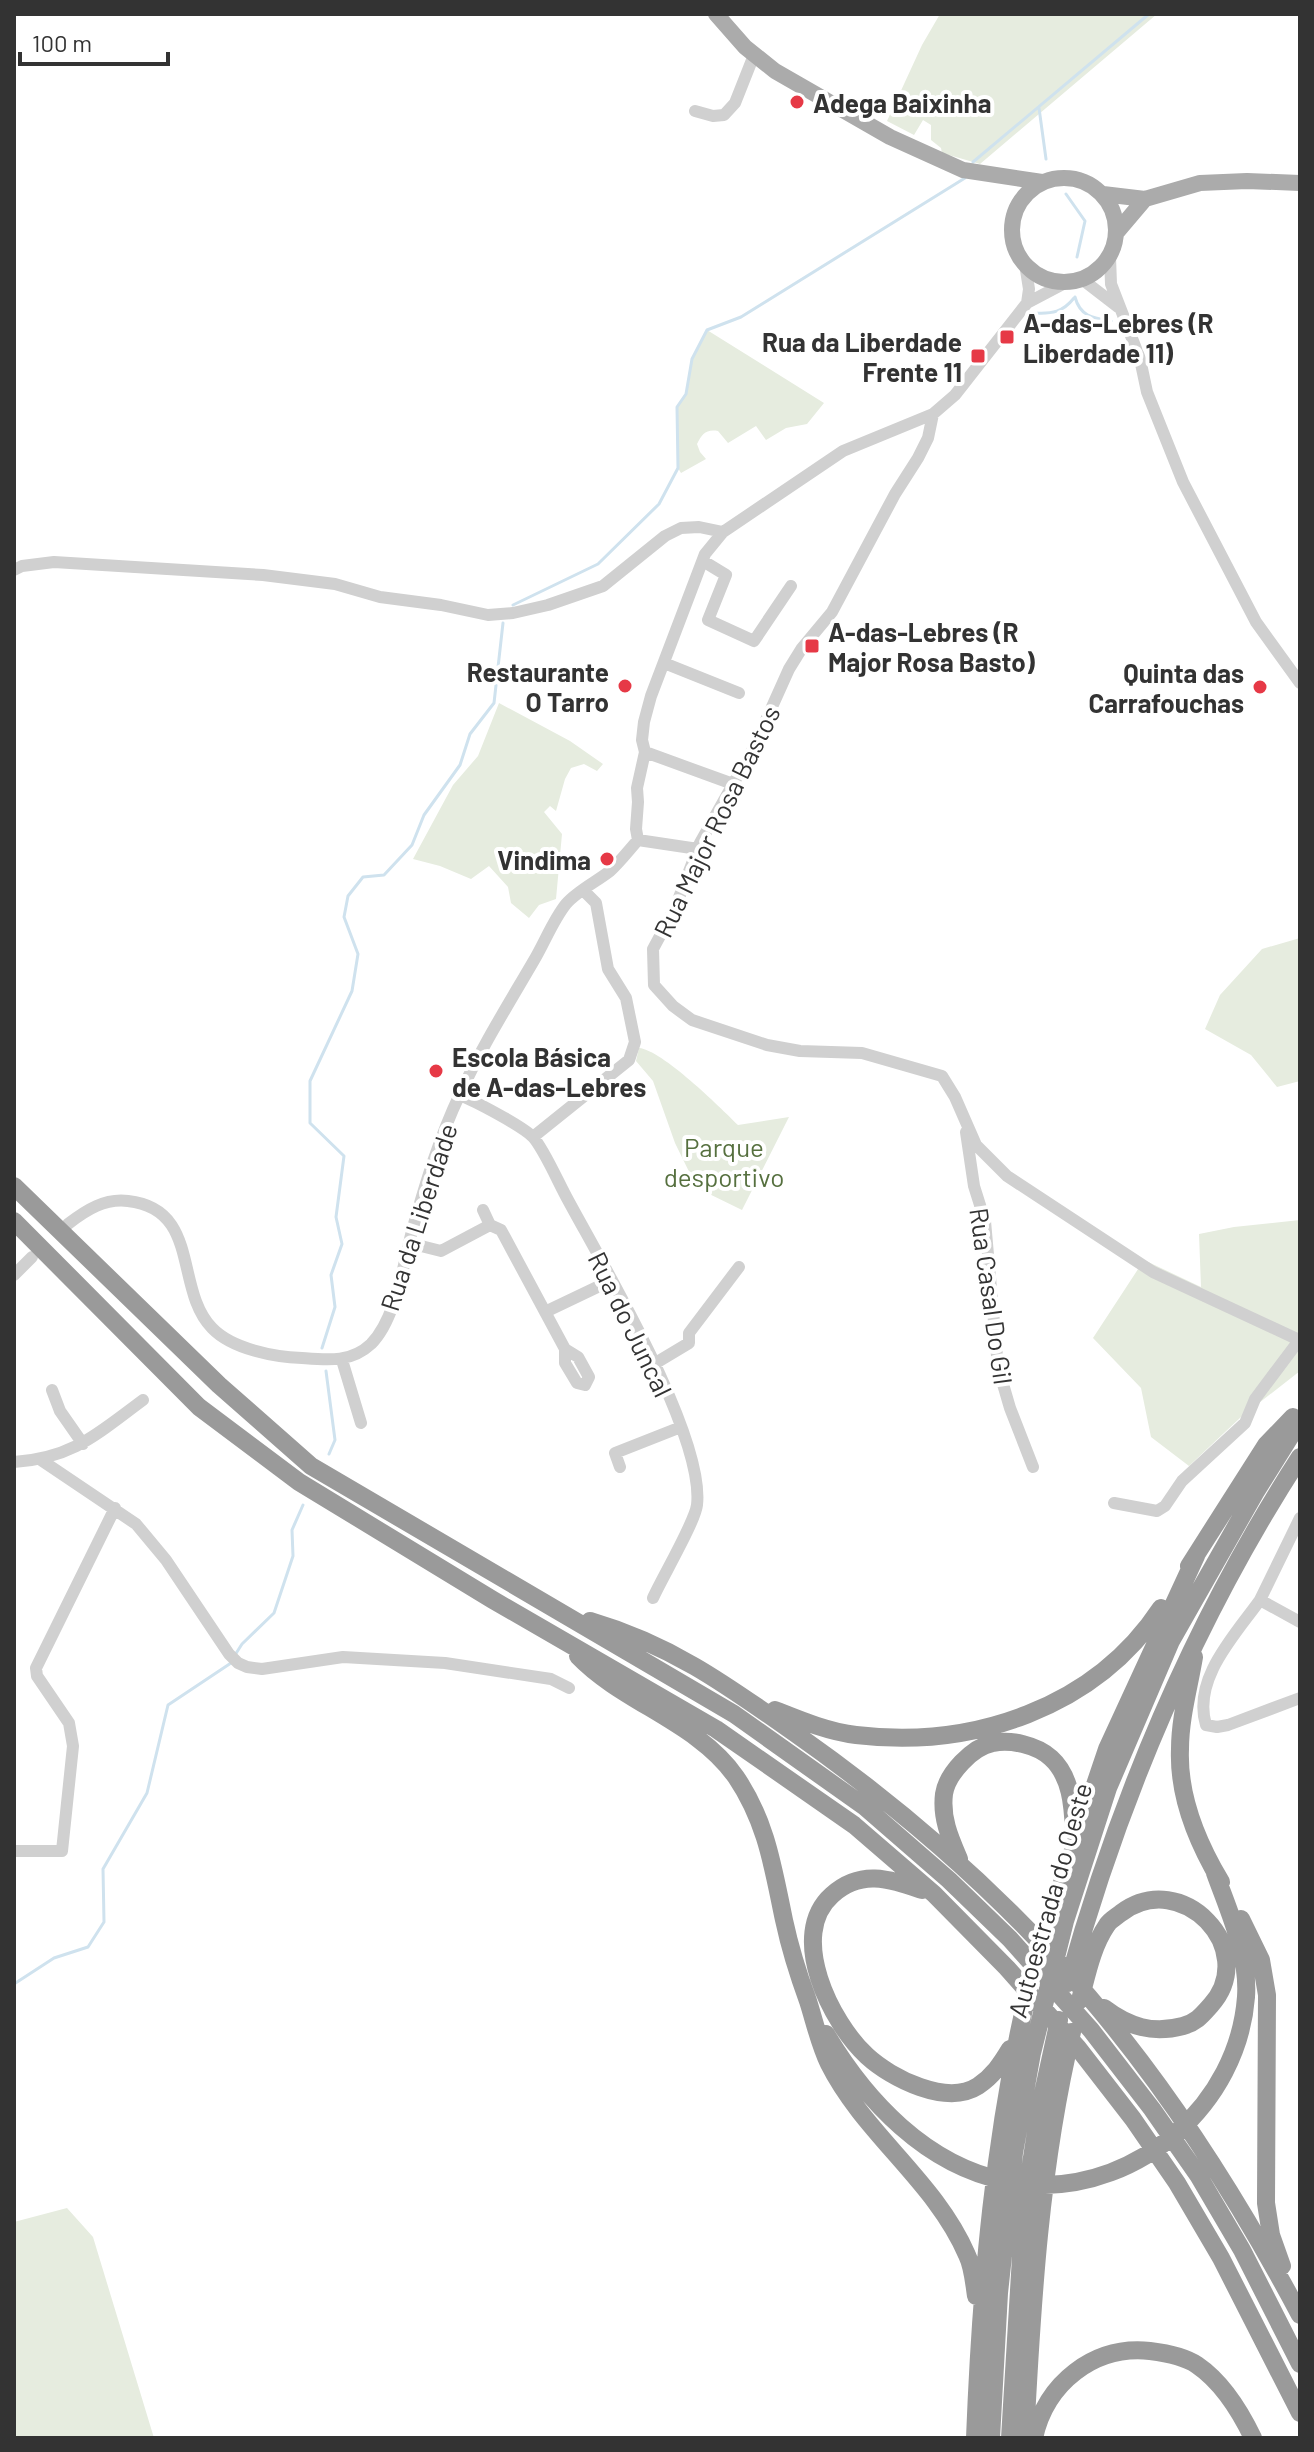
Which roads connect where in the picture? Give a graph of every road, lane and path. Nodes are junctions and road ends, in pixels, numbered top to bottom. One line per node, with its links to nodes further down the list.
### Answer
1 (716, 14): 2 (main road)
2 (727, 21): 3 (main road)
3 (754, 55): 4 (street); 5 (main road)
4 (695, 111)
5 (984, 174): 6 (main road); 10 (main road)
6 (1042, 182): 8 (main road); 10 (main road)
7 (1300, 183): 9 (main road)
8 (1103, 194): 9 (main road); 11 (main road)
9 (1145, 199): 11 (main road)
10 (1012, 222): 13 (main road)
11 (1117, 232): 12 (main road)
12 (1110, 257): 14 (main road); 17 (street)
13 (1025, 264): 15 (main road); 16 (street)
14 (1083, 280): 15 (main road); 17 (street)
15 (1065, 283): 16 (street)
16 (1027, 303): 18 (street)
17 (1120, 309): 24 (street)
18 (933, 414): 19 (street); 27 (street, Rua Major Rosa Bastos)
19 (723, 532): 20 (street); 21 (street)
20 (703, 561): 22 (street); 23 (street)
21 (14, 570)
22 (791, 586)
23 (664, 663): 25 (street); 26 (street)
24 (1300, 683)
25 (739, 693)
26 (645, 752): 27 (street); 28 (street)
27 (733, 784): 29 (street, Rua Major Rosa Bastos)
28 (638, 840): 29 (street); 30 (street, Rua da Liberdade)
29 (698, 849): 32 (street, Rua Major Rosa Bastos)
30 (584, 891): 31 (street, Rua da Liberdade); 33 (street)
31 (459, 1095): 33 (street, Rua do Juncal); 39 (street, Rua da Liberdade)
32 (965, 1120): 45 (street, Rua Major Rosa Bastos); 60 (street, Rua Casal Do Gil)
33 (533, 1137): 43 (street, Rua do Juncal)
34 (14, 1186): 67 (highway)
35 (483, 1210): 38 (street)
36 (14, 1221): 70 (highway)
37 (68, 1224): 47 (street)
38 (490, 1225): 39 (street); 44 (street)
39 (409, 1243): 47 (street, Rua da Liberdade)
40 (32, 1257): 42 (street)
41 (739, 1267): 48 (street)
42 (14, 1275)
43 (612, 1280): 44 (street); 48 (street, Rua do Juncal)
44 (545, 1312): 46 (street)
45 (1299, 1339): 61 (street)
46 (565, 1349)
47 (342, 1360): 53 (street)
48 (654, 1364): 54 (street, Rua do Juncal)
49 (52, 1390): 55 (street)
50 (143, 1400): 55 (street)
51 (1300, 1409): 64 (highway)
52 (1300, 1421): 79 (highway, Autoestrada do Oeste)
53 (361, 1423)
54 (681, 1427): 59 (street); 65 (street, Rua do Juncal)
55 (83, 1444): 57 (street)
56 (1300, 1457): 69 (highway, Autoestrada do Oeste)
57 (41, 1460): 58 (street); 62 (street)
58 (14, 1462)
59 (620, 1467)
60 (1033, 1467)
61 (1114, 1503)
62 (115, 1508): 71 (street); 75 (street)
63 (1300, 1518): 66 (street)
64 (1196, 1556): 72 (highway); 74 (highway)
65 (653, 1598)
66 (1260, 1600): 68 (street); 73 (street)
67 (561, 1612): 72 (highway); 88 (highway)
68 (1300, 1622)
69 (1199, 1633): 77 (highway); 80 (highway, Autoestrada do Oeste)
70 (562, 1639): 78 (highway); 82 (highway)
71 (569, 1688)
72 (746, 1698): 76 (highway)
73 (1300, 1698)
74 (1074, 1843): 76 (highway); 79 (highway)
75 (14, 1851)
76 (961, 1865): 81 (highway)
77 (1215, 1873): 82 (highway); 86 (highway)
78 (934, 1894): 83 (highway); 89 (highway)
79 (1058, 1914): 83 (highway); 84 (highway, Autoestrada do Oeste)
80 (1087, 1944): 81 (highway); 84 (highway, Autoestrada do Oeste)
81 (1090, 1997): 86 (highway)
82 (808, 2003): 87 (highway)
83 (1017, 2036): 84 (highway)
84 (1023, 2154): 85 (highway); 85 (highway, Autoestrada do Oeste)
85 (1016, 2206): 87 (highway); 91 (highway, Autoestrada do Oeste); 92 (highway, Autoestrada do Oeste); 93 (highway)
86 (1300, 2314)
87 (980, 2327): 90 (highway)
88 (1300, 2364)
89 (1300, 2413)
90 (975, 2438)
91 (991, 2438)
92 (1010, 2438)
93 (1025, 2438)
94 (1034, 2438): 95 (highway)
95 (1253, 2438)

